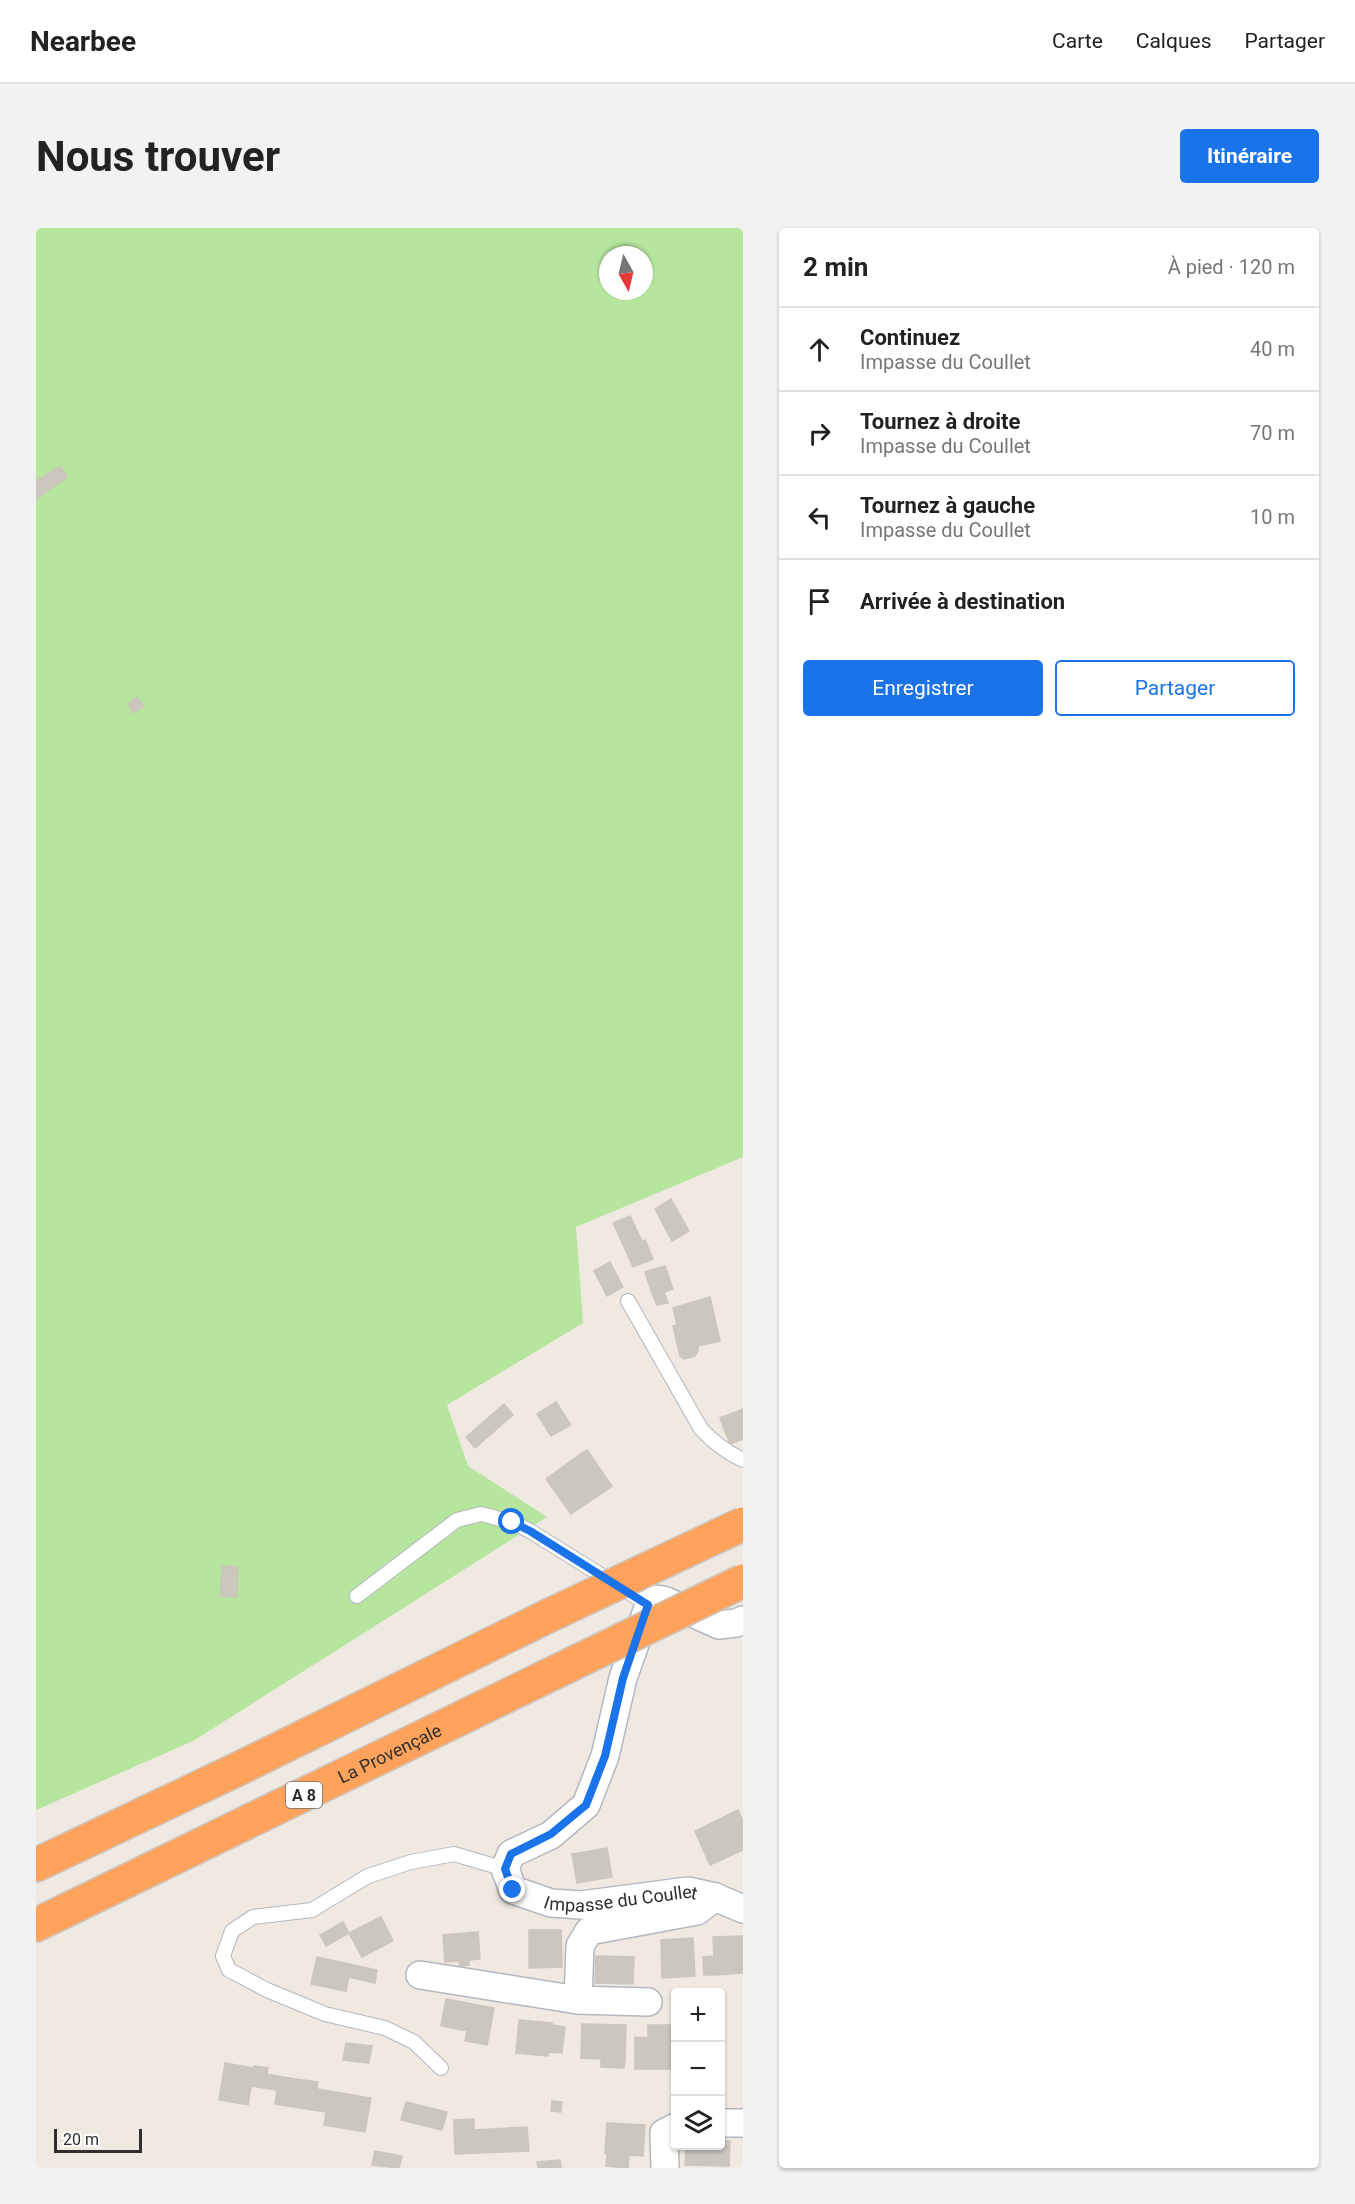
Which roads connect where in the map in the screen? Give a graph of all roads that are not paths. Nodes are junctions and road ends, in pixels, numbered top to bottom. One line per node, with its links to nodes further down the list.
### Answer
1 (628, 1301): 2 (lane)
2 (743, 1460)
3 (743, 1524): 8 (highway, bridge)
4 (743, 1581): 12 (highway, La Provençale / A 8, bridge)
5 (357, 1596): 6 (lane)
6 (648, 1605): 7 (street); 9 (street)
7 (743, 1620)
8 (36, 1865)
9 (505, 1869): 10 (street, Impasse du Coullet); 16 (lane)
10 (715, 1897): 11 (street, Impasse du Coullet); 14 (street)
11 (743, 1909)
12 (36, 1925)
13 (420, 1975): 14 (street)
14 (578, 2001): 15 (street)
15 (648, 2002)
16 (441, 2068)
17 (725, 2123): 18 (street)
18 (743, 2123)
19 (671, 2129): 20 (street)
20 (665, 2168)

